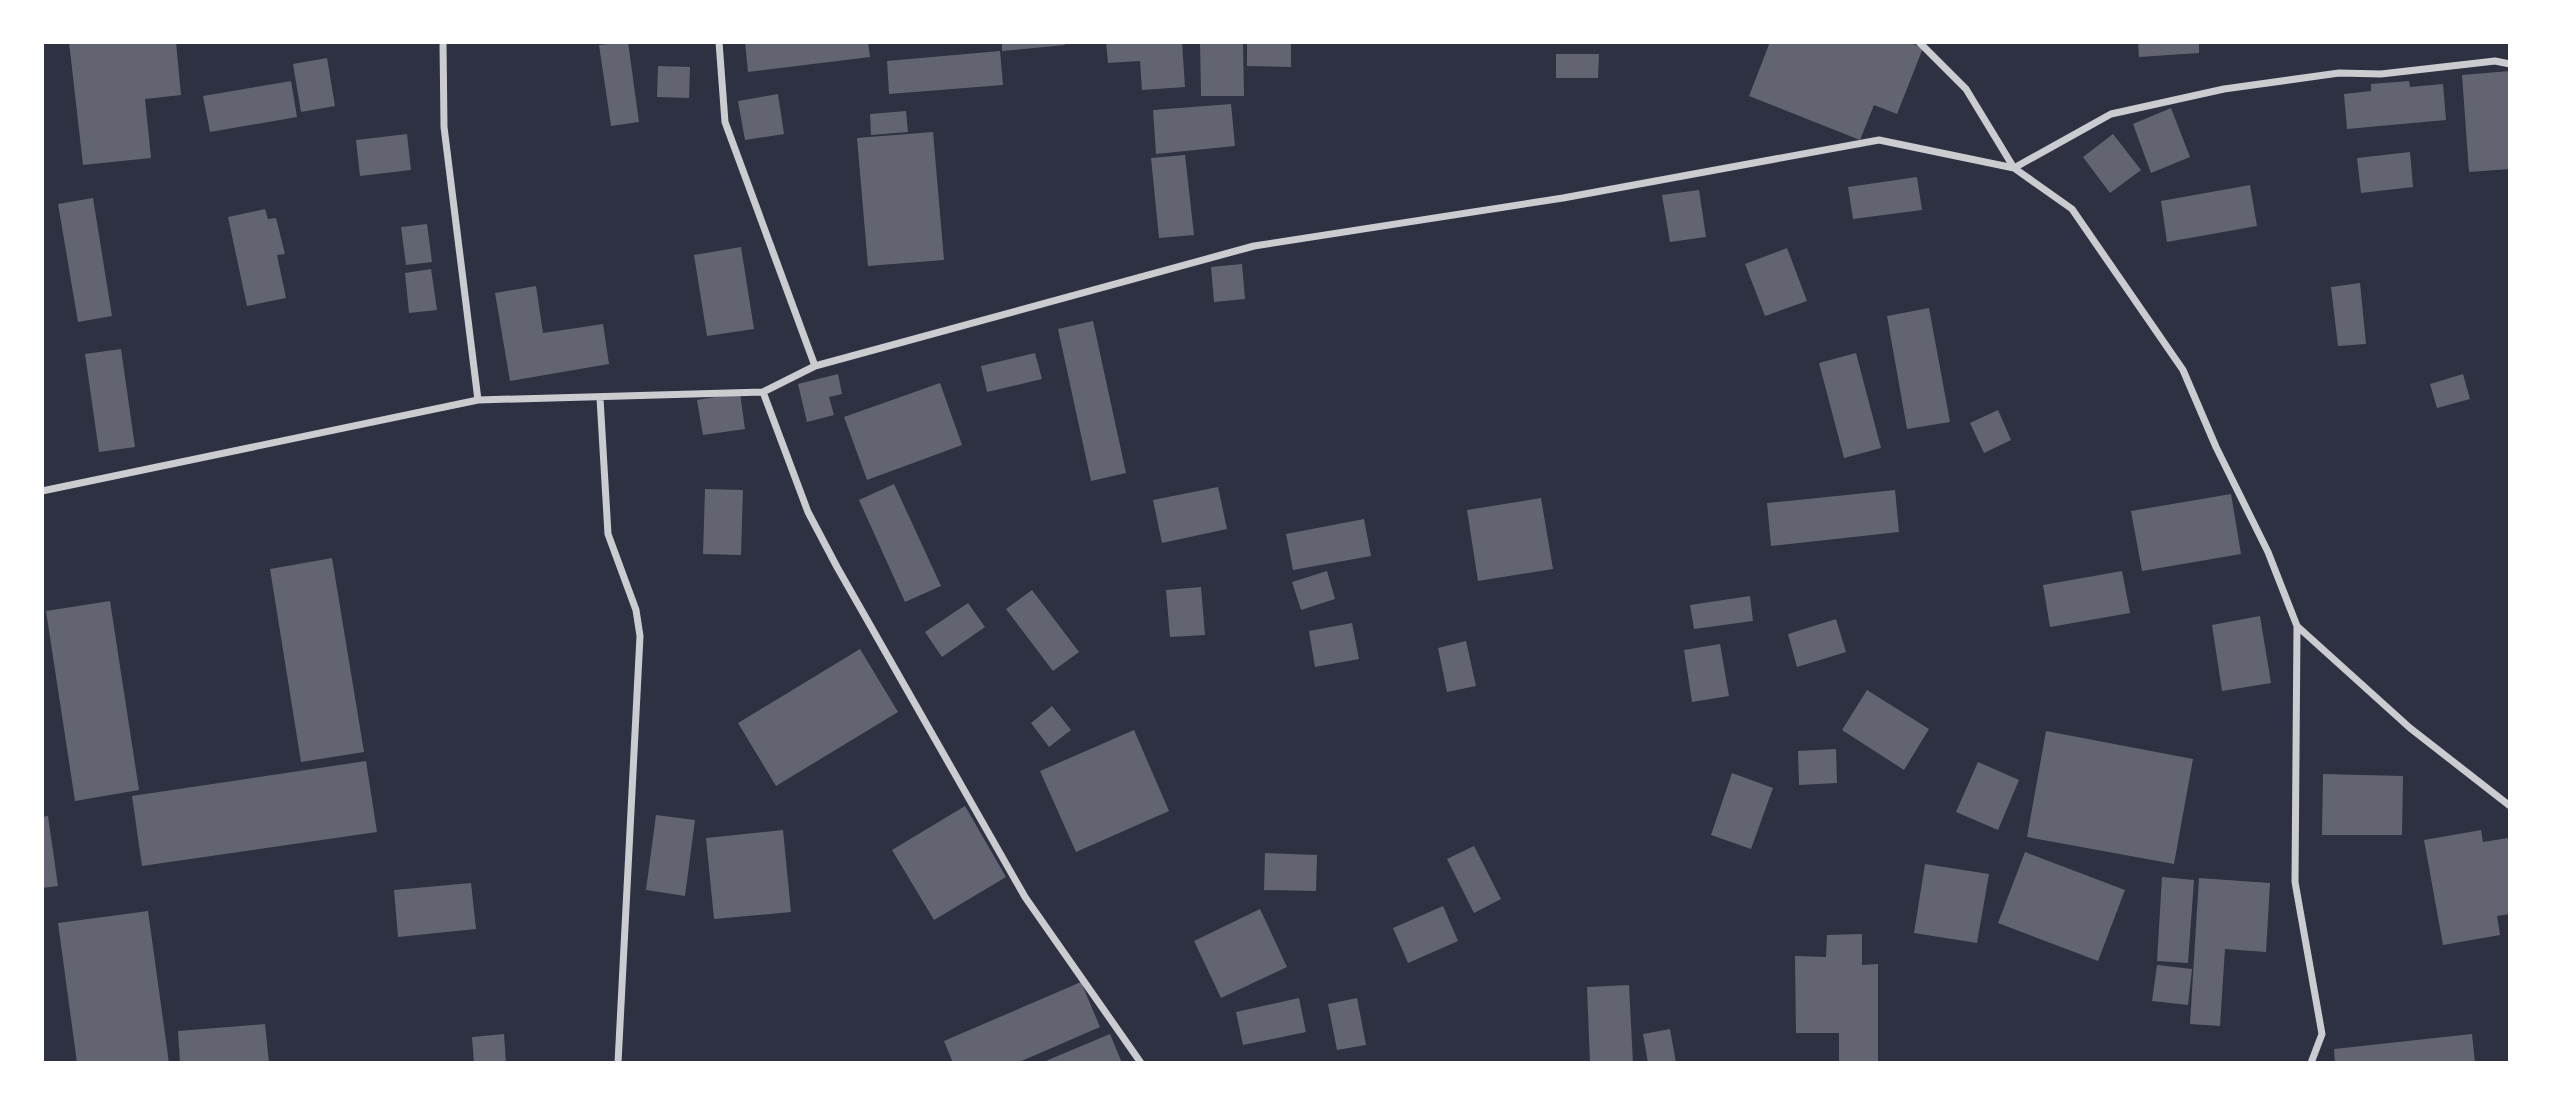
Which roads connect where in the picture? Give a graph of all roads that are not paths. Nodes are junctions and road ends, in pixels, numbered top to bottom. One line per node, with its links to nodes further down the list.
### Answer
1 (443, 42): 9 (street)
2 (719, 42): 6 (street)
3 (1919, 42): 5 (street)
4 (2510, 64): 5 (street)
5 (2014, 168): 6 (street); 11 (street)
6 (815, 366): 7 (street)
7 (763, 392): 8 (street); 14 (street)
8 (600, 398): 9 (street); 13 (street)
9 (478, 400): 10 (street)
10 (42, 491)
11 (2297, 626): 12 (street); 15 (street)
12 (2510, 806)
13 (618, 1063)
14 (1141, 1063)
15 (2311, 1063)

